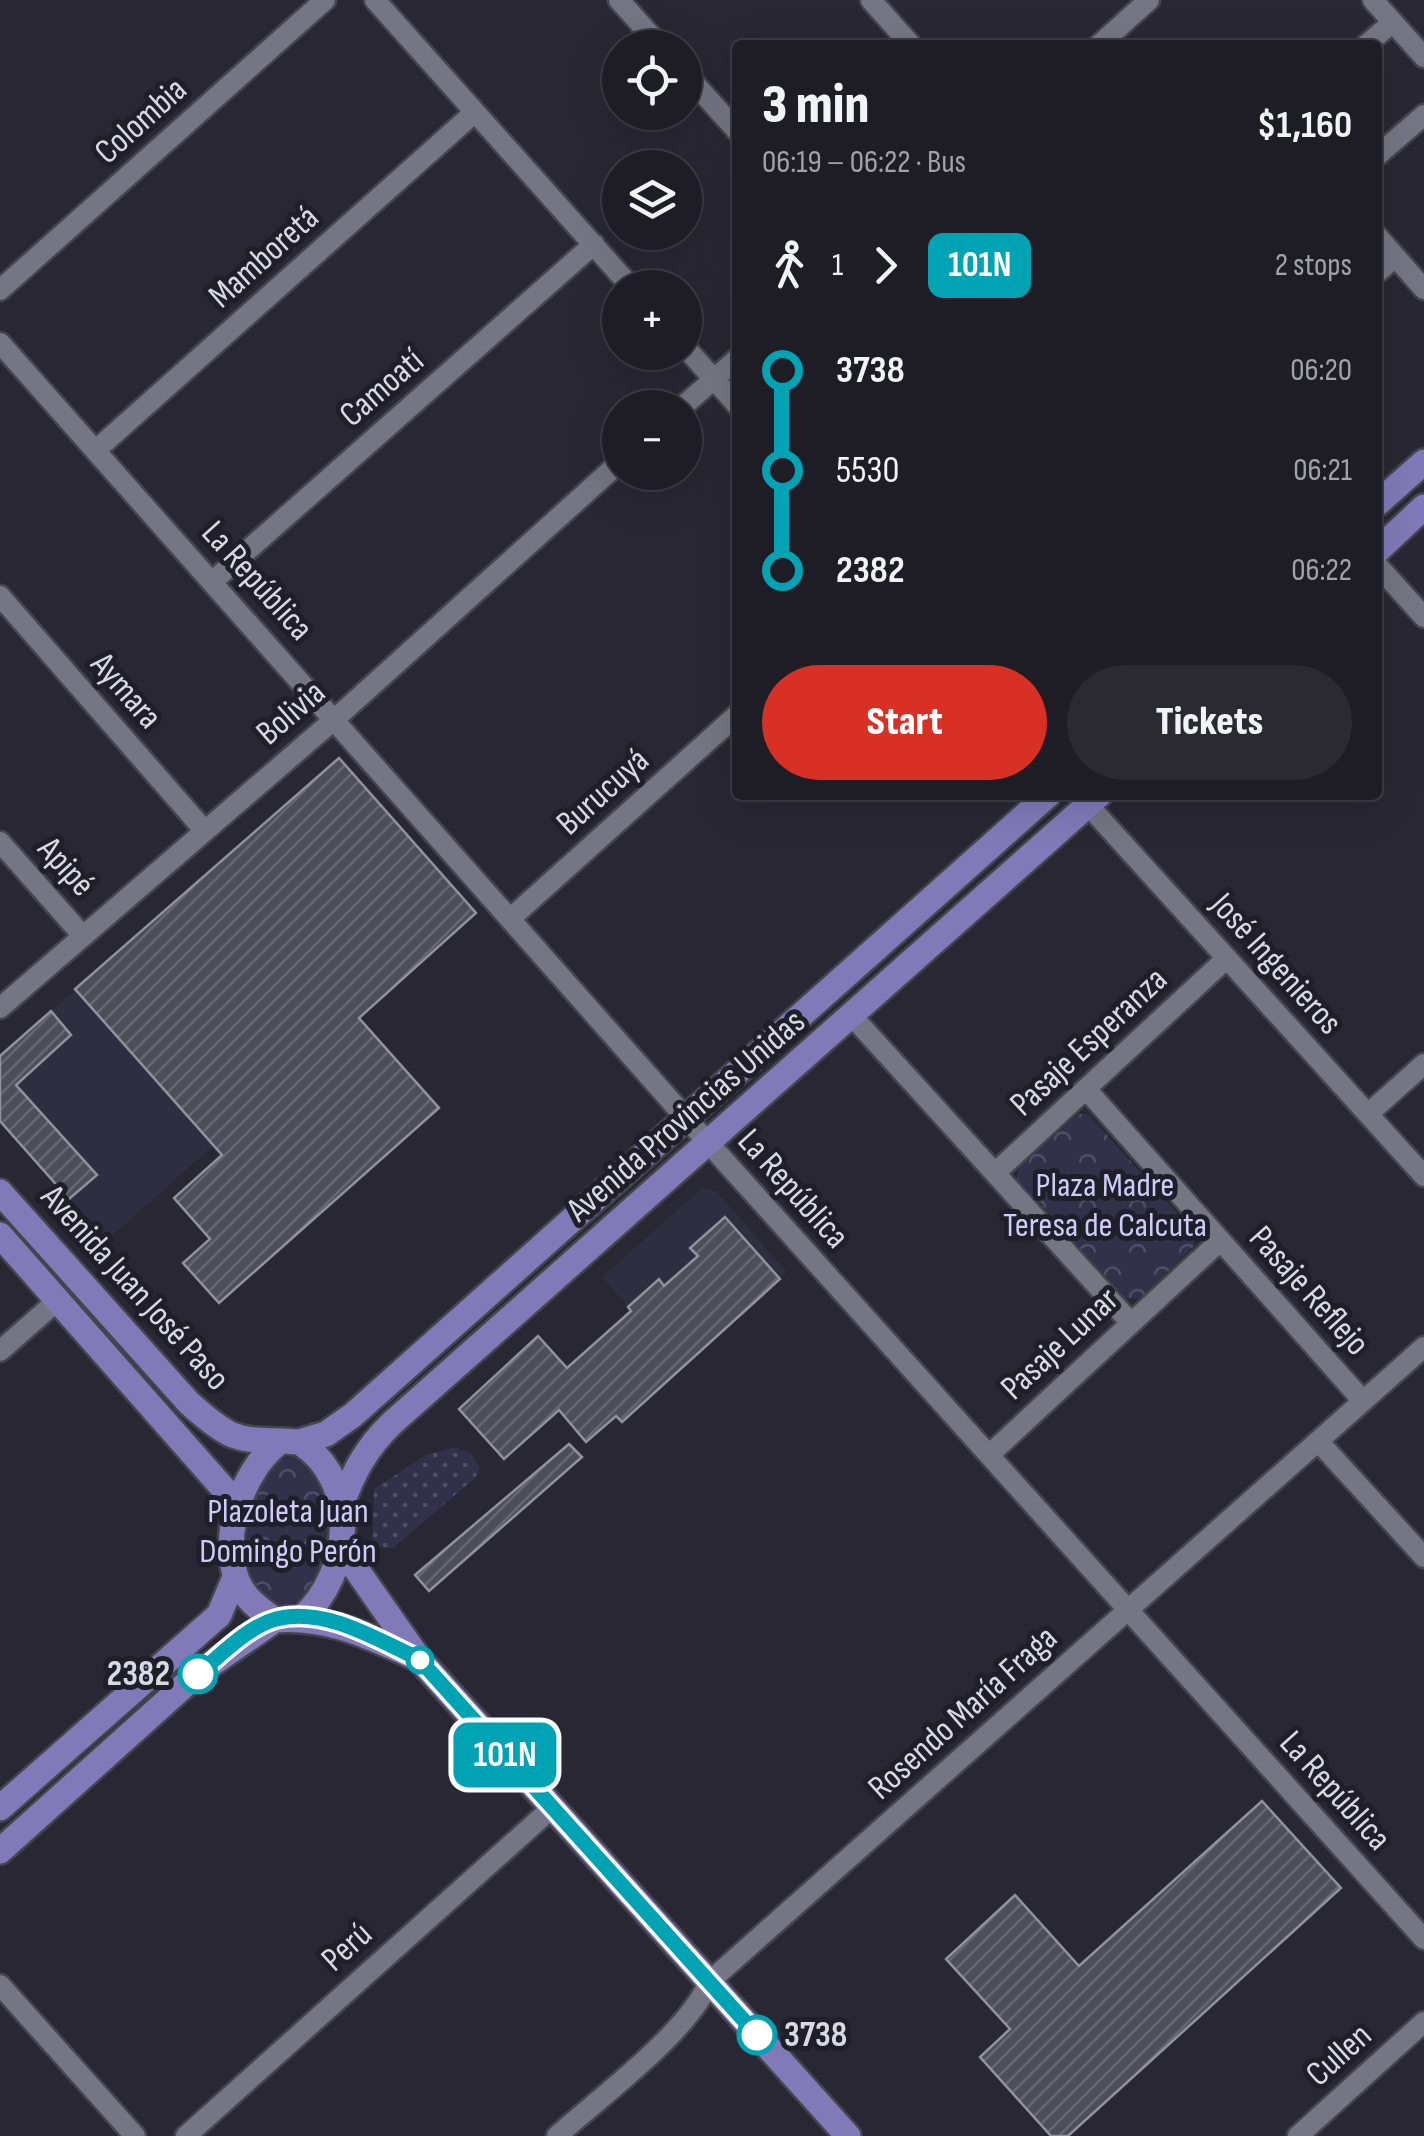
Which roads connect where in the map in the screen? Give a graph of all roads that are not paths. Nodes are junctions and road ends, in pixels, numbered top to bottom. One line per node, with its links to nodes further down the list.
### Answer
1 (325, 0): 24 (street, Colombia)
2 (375, 0): 14 (street)
3 (620, 0): 8 (street)
4 (871, 0): 9 (street)
5 (1149, 0): 10 (street)
6 (1373, 0): 7 (street)
7 (1393, 22): 11 (street); 12 (street)
8 (646, 30)
9 (907, 40)
10 (1105, 40)
11 (1372, 40)
12 (1424, 57)
13 (702, 92): 16 (street)
14 (475, 112): 19 (street); 31 (street, Mamboretá)
15 (1424, 115): 17 (street)
16 (732, 125)
17 (1382, 151)
18 (1382, 242): 20 (street)
19 (594, 244): 22 (street); 38 (street, Camoatí)
20 (1395, 257): 21 (street); 23 (street)
21 (1382, 268)
22 (616, 270)
23 (1424, 289)
24 (0, 290)
25 (0, 343): 31 (street, La República)
26 (732, 363): 28 (street)
27 (702, 366): 28 (street)
28 (713, 378): 29 (street); 30 (street)
29 (700, 390)
30 (732, 399)
31 (96, 450): 38 (street, La República)
32 (1424, 462): 34 (main road)
33 (602, 478): 41 (street, Bolivia)
34 (1382, 499)
35 (1424, 507): 36 (main road)
36 (1382, 546)
37 (1382, 571): 40 (street)
38 (213, 580): 41 (street, La República)
39 (0, 596): 46 (street, Aymara)
40 (1424, 618)
41 (336, 718): 46 (street, Bolivia); 48 (street, La República)
42 (732, 719): 48 (street, Burucuyá)
43 (1042, 800): 56 (main road, Avenida Provincias Unidas)
44 (1087, 800): 52 (main road, Avenida Provincias Unidas)
45 (1091, 800): 50 (street, José Ingenieros)
46 (204, 830): 49 (street, Bolivia)
47 (0, 842): 49 (street, Apipé)
48 (512, 917): 56 (street, La República)
49 (83, 936): 51 (street, Bolivia)
50 (1227, 958): 54 (street, Pasaje Esperanza); 55 (street, José Ingenieros)
51 (0, 1008)
52 (852, 1016): 57 (main road, Avenida Provincias Unidas); 58 (street)
53 (1424, 1064): 55 (street)
54 (1086, 1089): 58 (street, Pasaje Esperanza); 62 (street, Pasaje Reflejo)
55 (1368, 1114): 59 (street, José Ingenieros)
56 (686, 1118): 57 (street, La República); 69 (main road, Avenida Provincias Unidas)
57 (708, 1143): 70 (street, La República); 72 (main road, Avenida Provincias Unidas)
58 (995, 1173): 64 (street)
59 (1424, 1176)
60 (0, 1192): 69 (main road, Avenida Juan José Paso)
61 (0, 1234): 63 (main road, Avenida Juan José Paso)
62 (1220, 1241): 64 (street, Pasaje Lunar); 67 (street, Pasaje Reflejo)
63 (58, 1300): 66 (street); 71 (main road, Avenida Juan José Paso)
64 (1131, 1323): 70 (street, Pasaje Lunar)
65 (1424, 1347): 67 (street, Rosendo María Fraga)
66 (0, 1351)
67 (1364, 1401): 68 (street, Rosendo María Fraga)
68 (1318, 1441): 74 (street); 76 (street, Rosendo María Fraga)
69 (288, 1443): 71 (main road); 72 (main road)
70 (989, 1455): 76 (street, La República)
71 (237, 1504): 75 (main road)
72 (341, 1506): 73 (main road)
73 (340, 1546): 77 (main road); 79 (main road)
74 (1424, 1557)
75 (235, 1577): 78 (main road); 80 (main road)
76 (1128, 1610): 83 (street, La República); 84 (street, Rosendo María Fraga)
77 (302, 1618): 78 (main road); 79 (main road)
78 (275, 1620): 82 (main road)
79 (419, 1659): 81 (main road)
80 (0, 1808)
81 (552, 1808): 84 (main road); 88 (street, Perú)
82 (0, 1851)
83 (1424, 1939)
84 (710, 1982): 89 (street, Rosendo María Fraga); 90 (main road)
85 (0, 1985): 87 (street)
86 (1424, 2022): 91 (street, Cullen)
87 (136, 2136)
88 (186, 2136)
89 (557, 2136)
90 (848, 2136)
91 (1298, 2136)

